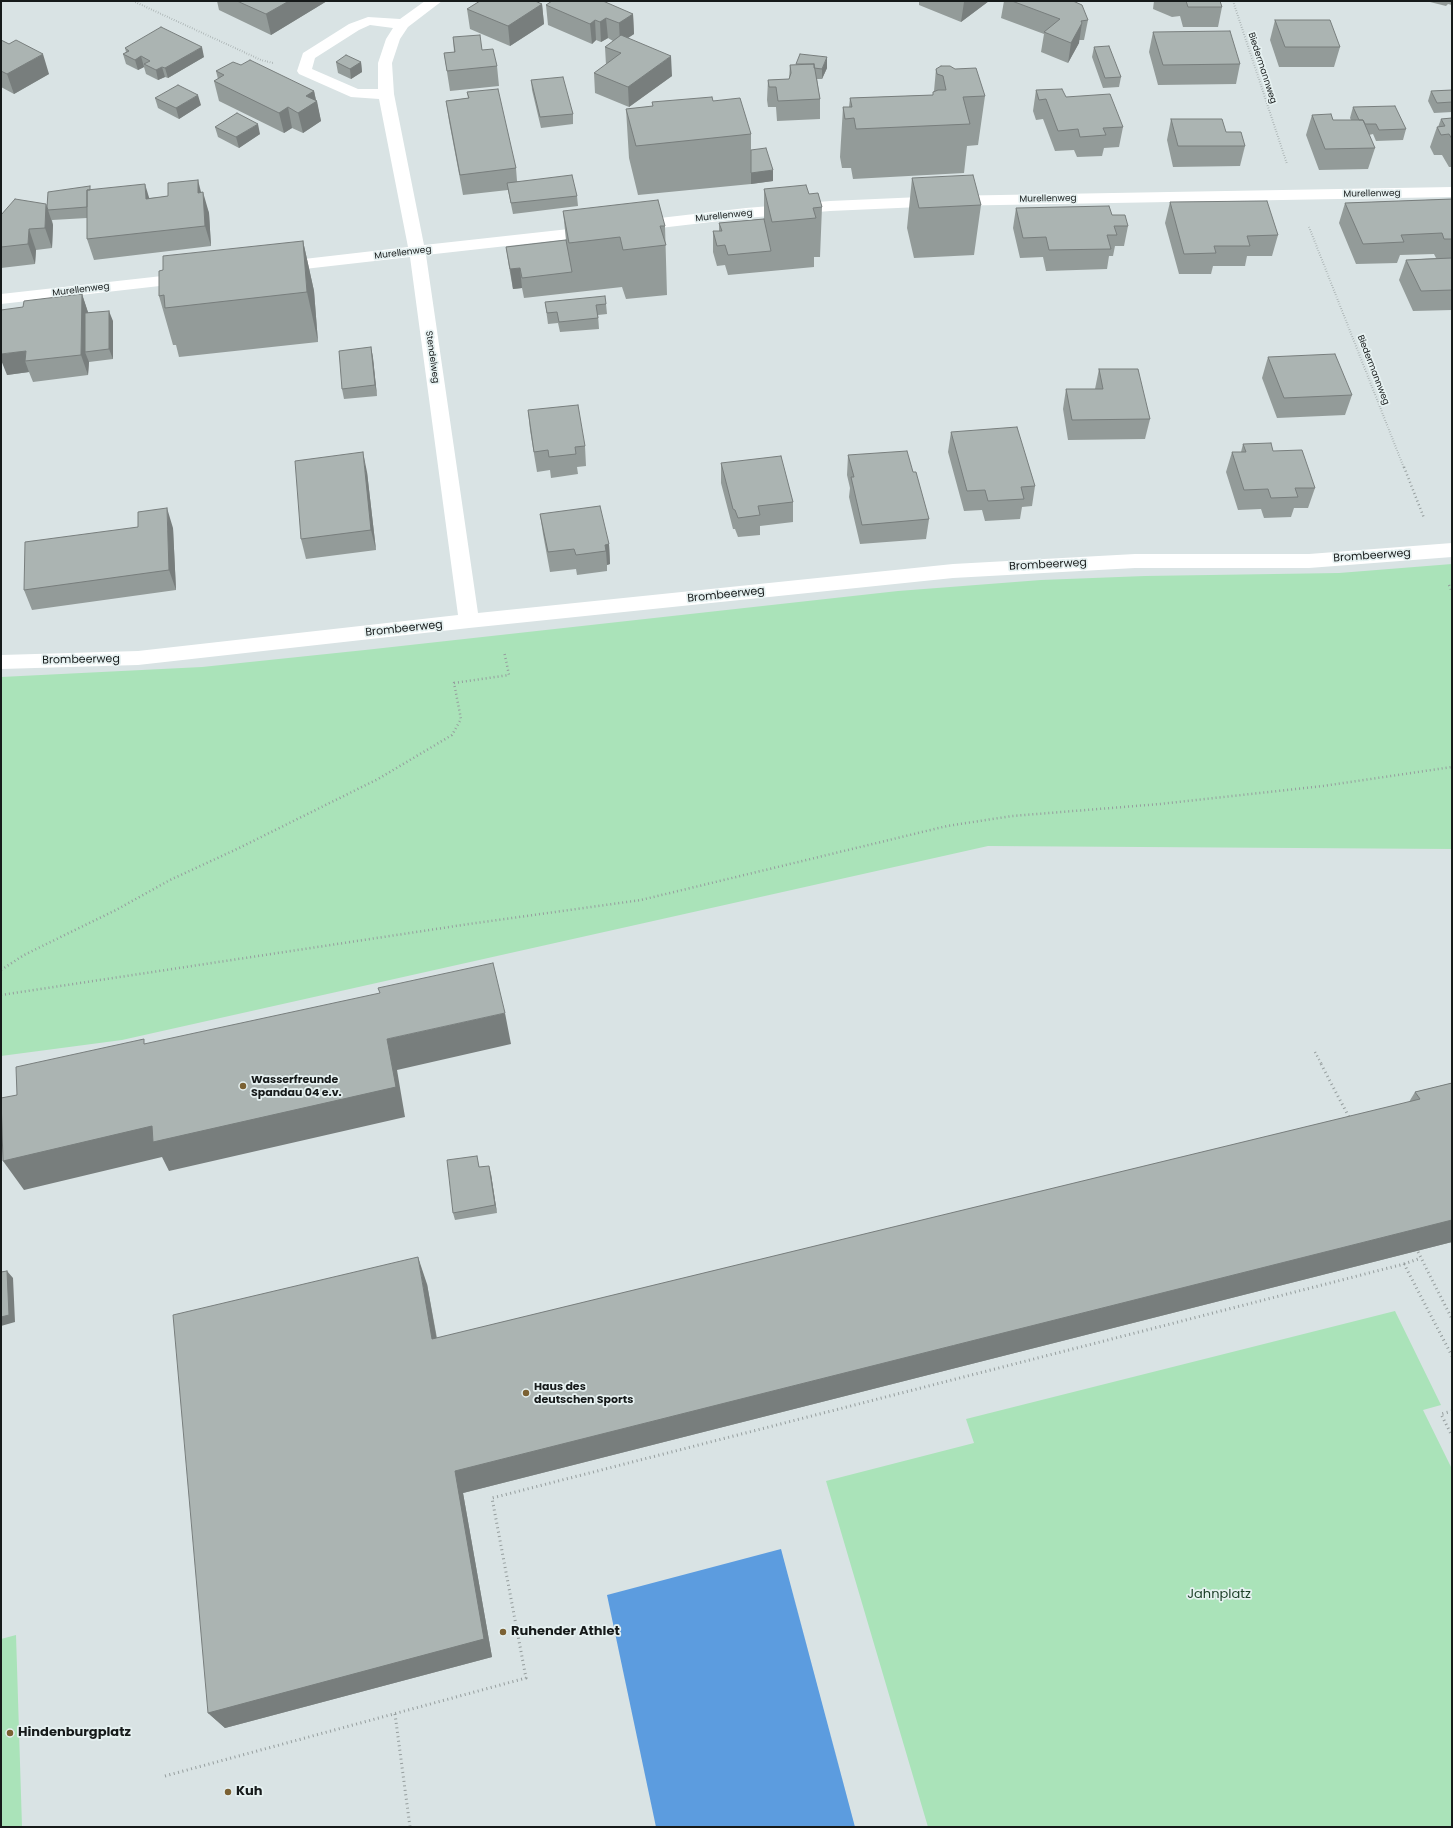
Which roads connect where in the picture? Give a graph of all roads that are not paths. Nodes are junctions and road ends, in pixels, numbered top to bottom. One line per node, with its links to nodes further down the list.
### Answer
1 (435, 1): 2 (street, Stendelweg)
2 (404, 24): 3 (street, Stendelweg); 3 (street)
3 (386, 94): 5 (street, Stendelweg)
4 (1452, 192): 5 (street, Murellenweg)
5 (417, 251): 6 (street, Murellenweg); 10 (street, Stendelweg)
6 (260, 269)
7 (205, 276): 8 (street, Murellenweg)
8 (1, 299)
9 (1452, 550): 10 (street, Brombeerweg)
10 (468, 622): 11 (street, Brombeerweg)
11 (1, 662)

